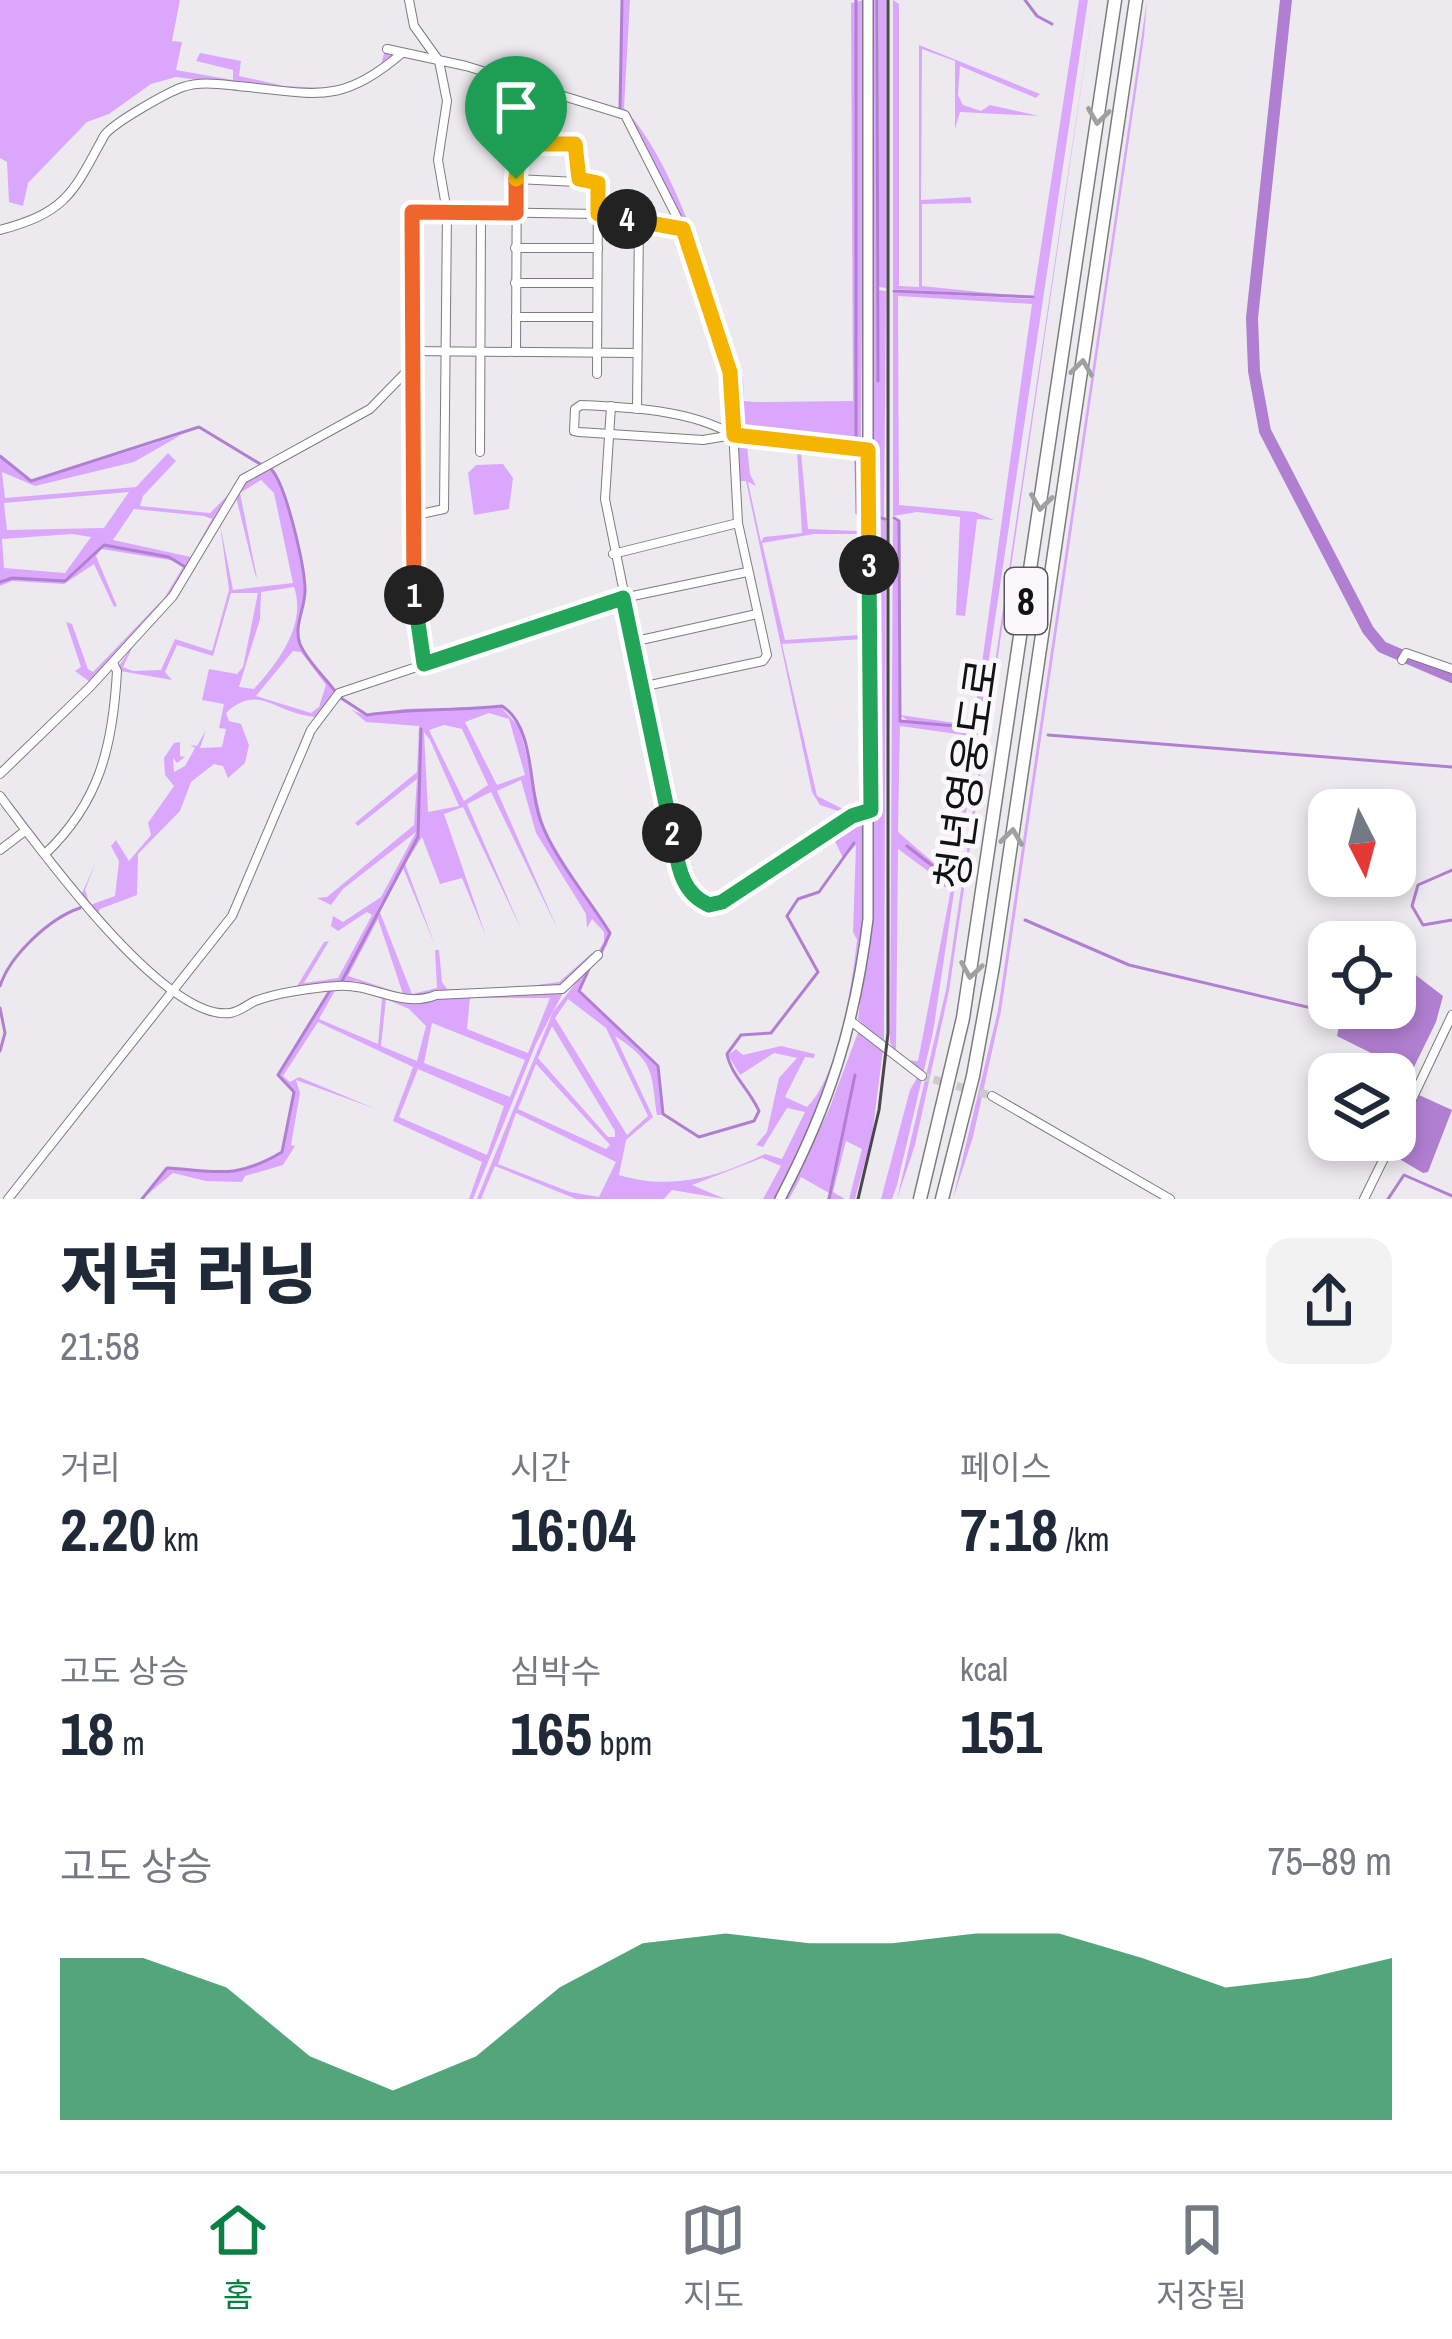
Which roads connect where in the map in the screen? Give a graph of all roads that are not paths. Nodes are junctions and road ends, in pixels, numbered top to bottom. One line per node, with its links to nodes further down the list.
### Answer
1 (409, 0): 7 (street)
2 (868, 0): 35 (main road)
3 (1115, 0): 65 (highway, 청년영웅도로 / 8, one-way to 65)
4 (1136, 0): 66 (highway, 청년영웅도로 / 8, one-way to 4)
5 (387, 49): 6 (street)
6 (403, 52): 7 (street); 16 (street)
7 (439, 61): 10 (street); 15 (street)
8 (516, 179): 9 (street); 9 (street); 12 (street)
9 (579, 179): 13 (street)
10 (447, 212): 11 (street); 23 (street); 24 (street)
11 (481, 212): 12 (street); 25 (street)
12 (516, 213): 13 (street); 17 (street)
13 (598, 214): 14 (street); 18 (street)
14 (639, 222): 15 (street); 28 (street)
15 (683, 229): 33 (street)
16 (0, 230)
17 (515, 248): 18 (street); 19 (street)
18 (598, 248): 20 (street)
19 (515, 283): 20 (street); 21 (street)
20 (597, 283): 22 (street)
21 (516, 317): 22 (street); 26 (street)
22 (597, 317): 27 (street)
23 (411, 351): 24 (street); 29 (street)
24 (446, 351): 25 (street); 37 (street)
25 (481, 352): 26 (street); 36 (street)
26 (516, 352): 27 (street)
27 (597, 353): 28 (street); 30 (street)
28 (635, 353): 32 (street)
29 (410, 368): 37 (street); 45 (street)
30 (597, 374)
31 (611, 406): 32 (street); 34 (street); 34 (street)
32 (637, 409): 33 (street)
33 (734, 435): 34 (street); 35 (street); 38 (street)
34 (608, 436): 39 (street)
35 (868, 450): 51 (main road)
36 (480, 452)
37 (411, 516): 46 (street)
38 (737, 523): 39 (street); 40 (street)
39 (613, 554): 41 (street)
40 (748, 572): 41 (street); 42 (street)
41 (623, 598): 43 (street); 46 (street)
42 (757, 614): 43 (street); 48 (street)
43 (632, 642): 48 (street)
44 (1404, 658): 47 (street)
45 (113, 663): 49 (street); 54 (street)
46 (424, 664): 56 (street)
47 (1452, 669)
48 (641, 687): 51 (street)
49 (0, 774)
50 (0, 796): 52 (street)
51 (871, 810): 58 (main road)
52 (25, 831): 53 (street); 54 (street)
53 (0, 850)
54 (45, 854): 56 (street)
55 (598, 955): 56 (street)
56 (172, 990): 63 (street)
57 (1452, 1015): 60 (street)
58 (852, 1022): 59 (street); 64 (main road)
59 (922, 1076)
60 (1416, 1091)
61 (992, 1096): 67 (street)
62 (1383, 1161): 68 (street)
63 (8, 1199)
64 (780, 1199)
65 (920, 1199)
66 (942, 1199)
67 (1170, 1199)
68 (1364, 1199)

